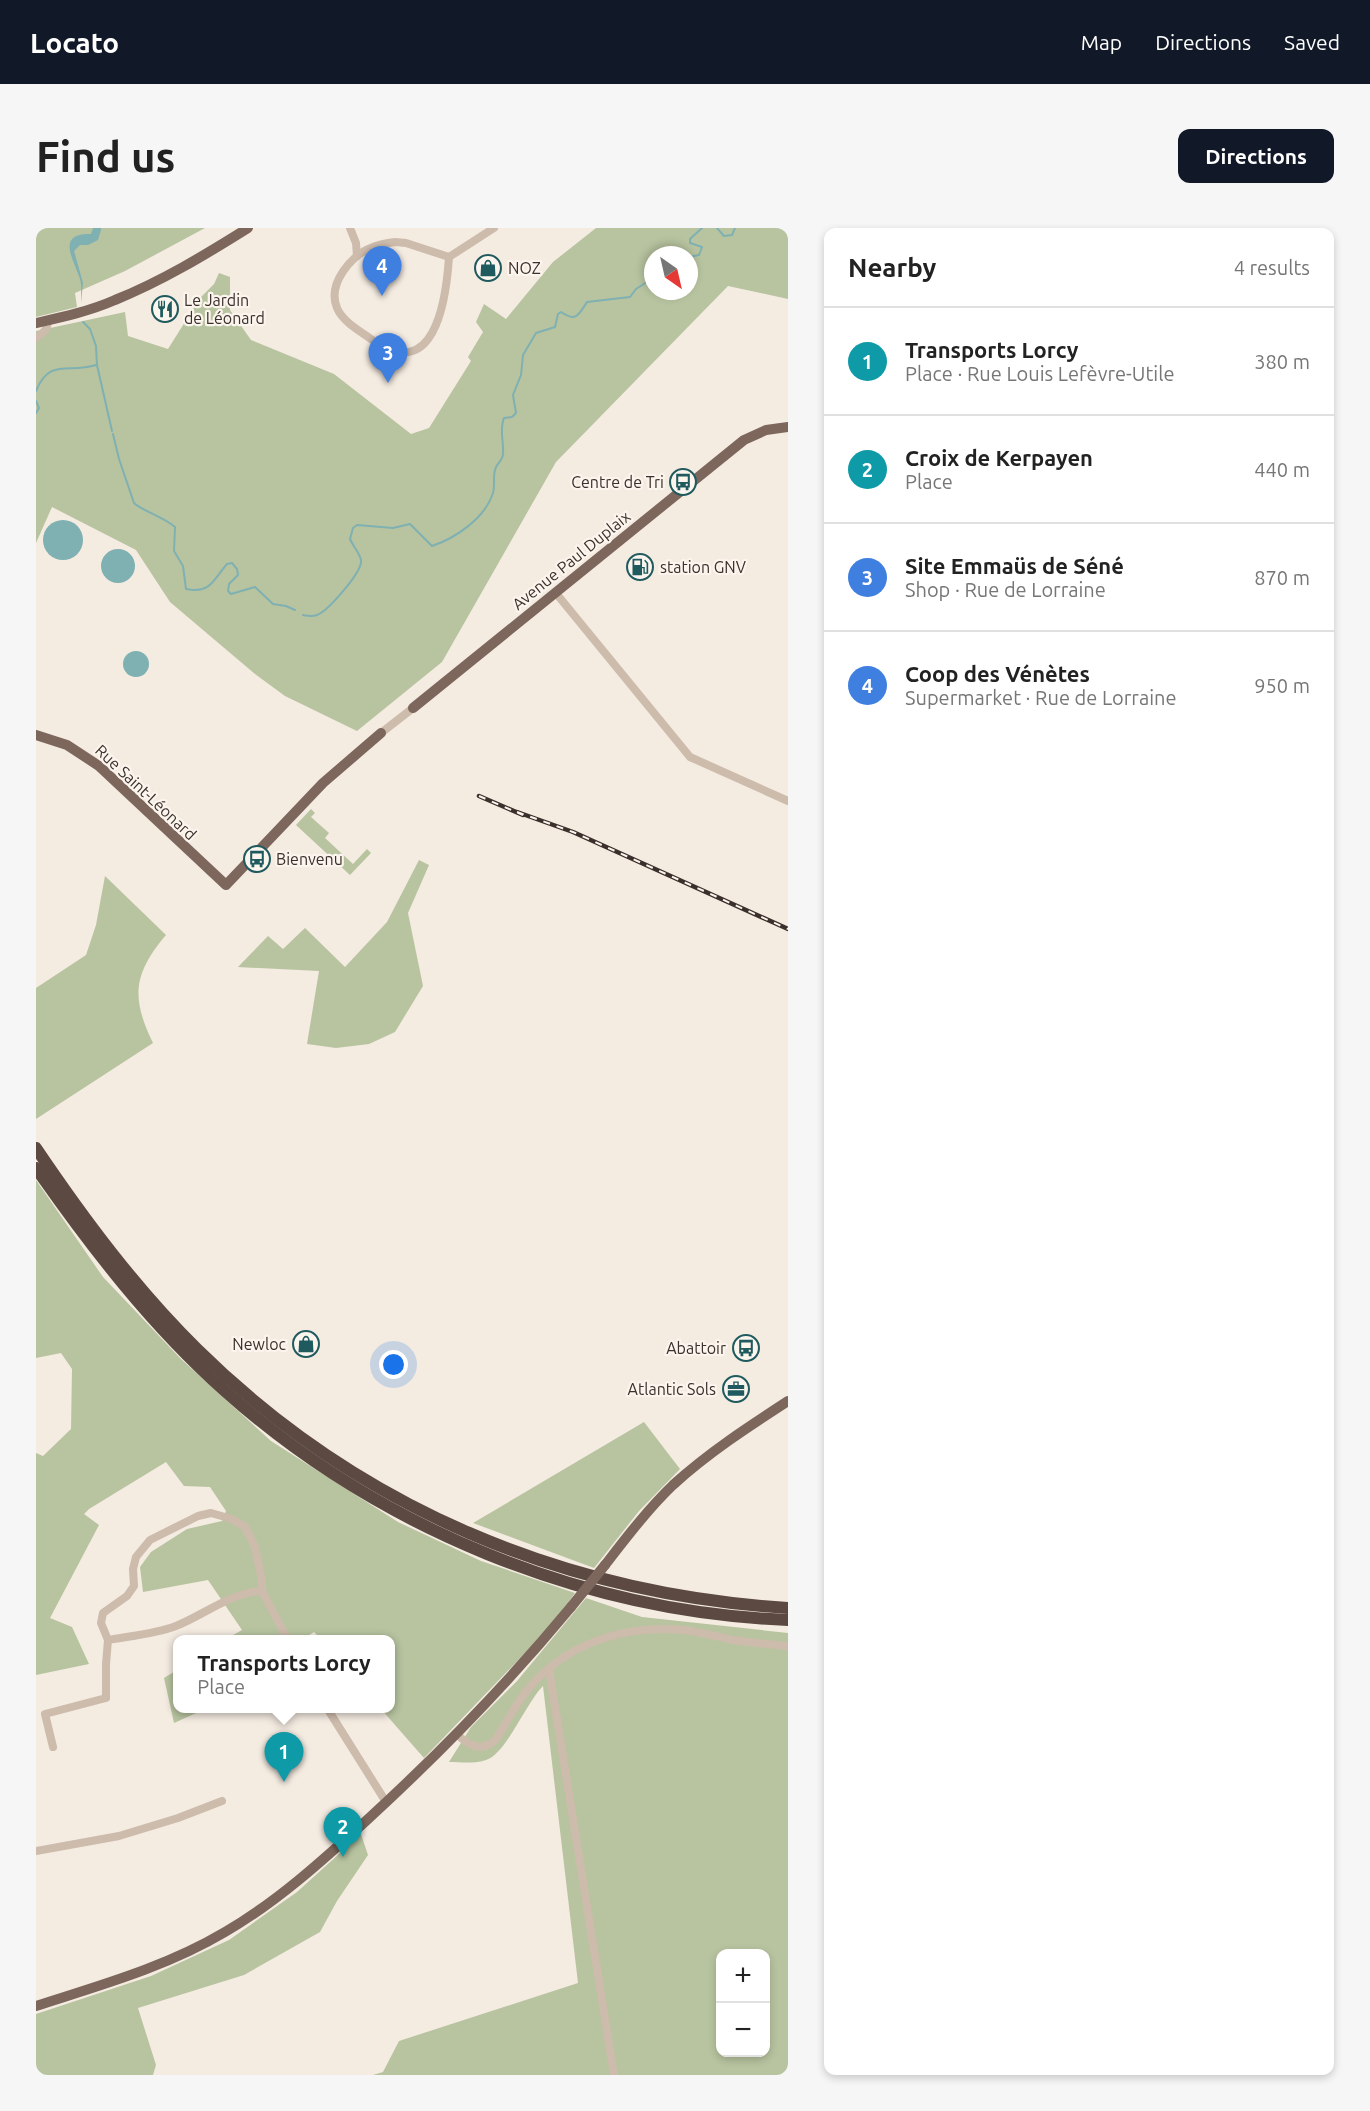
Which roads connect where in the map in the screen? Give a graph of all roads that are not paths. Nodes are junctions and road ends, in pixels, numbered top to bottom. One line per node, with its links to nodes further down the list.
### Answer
1 (248, 228): 6 (main road)
2 (350, 228): 4 (street)
3 (494, 228): 5 (street)
4 (357, 256): 5 (street); 5 (street)
5 (449, 258)
6 (48, 320): 7 (main road); 8 (street)
7 (36, 323)
8 (36, 338)
9 (788, 428): 10 (main road, Avenue Paul Duplaix)
10 (555, 592): 11 (main road, Avenue Paul Duplaix); 14 (street)
11 (413, 708): 12 (street, Avenue Paul Duplaix)
12 (381, 733): 13 (main road, Rue Saint-Léonard)
13 (36, 735)
14 (788, 801)
15 (36, 1148): 19 (highway)
16 (36, 1168): 20 (highway)
17 (788, 1401): 26 (main road, bridge)
18 (262, 1592): 21 (street); 22 (street); 22 (street)
19 (788, 1608)
20 (788, 1620)
21 (285, 1635)
22 (108, 1640): 27 (street)
23 (788, 1646): 24 (street)
24 (549, 1669): 26 (street); 32 (street)
25 (330, 1713): 29 (street)
26 (456, 1733): 29 (main road)
27 (53, 1747)
28 (222, 1801): 30 (street)
29 (386, 1802): 31 (main road)
30 (36, 1851)
31 (36, 2006)
32 (614, 2075)

